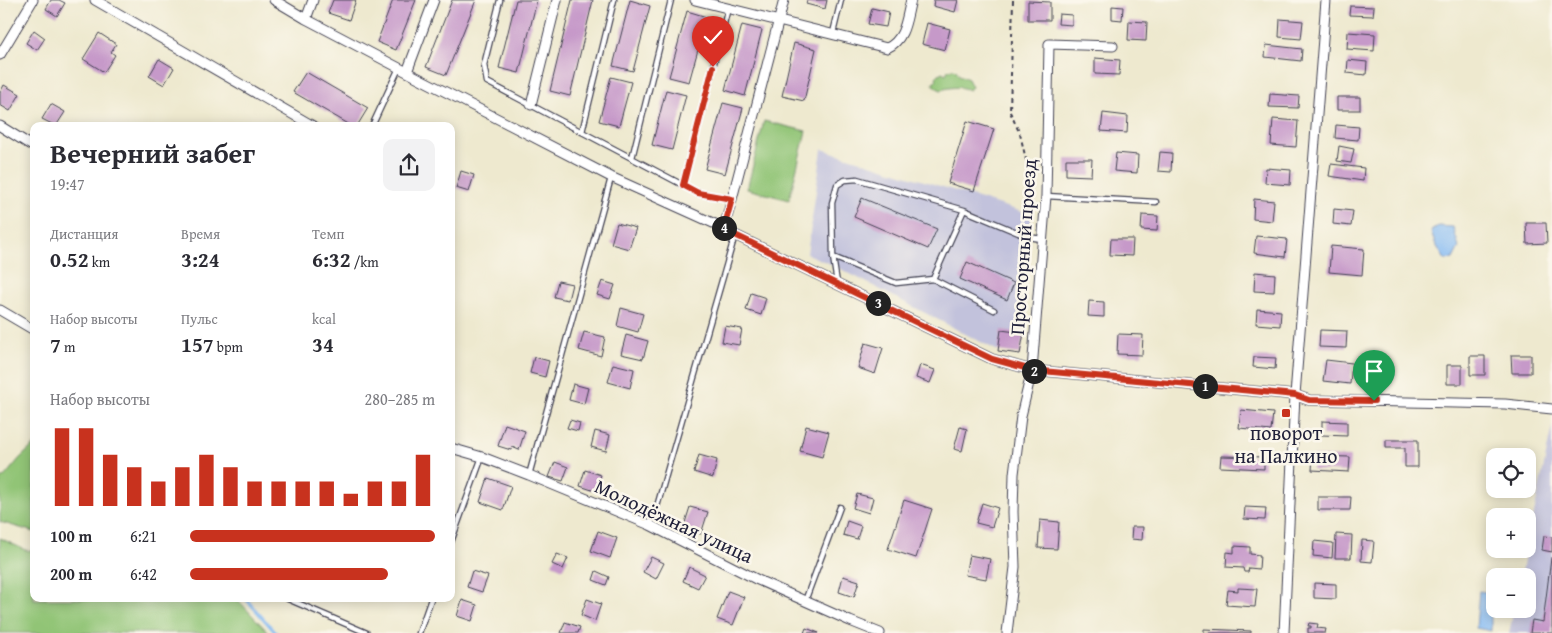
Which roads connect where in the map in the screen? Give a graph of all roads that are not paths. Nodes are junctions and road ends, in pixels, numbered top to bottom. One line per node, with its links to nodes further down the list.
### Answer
1 (33, 0): 20 (street)
2 (95, 0): 23 (street)
3 (274, 0): 16 (street)
4 (313, 0): 16 (street)
5 (434, 0): 21 (street)
6 (500, 0): 22 (lane)
7 (557, 0): 22 (street)
8 (614, 0): 26 (lane)
9 (671, 0): 28 (lane)
10 (695, 0): 15 (street)
11 (784, 0): 17 (street)
12 (841, 0): 18 (lane)
13 (911, 0): 18 (street)
14 (1326, 0): 45 (street)
15 (728, 8): 17 (street); 30 (lane)
16 (306, 18): 21 (street)
17 (779, 21): 18 (street); 32 (street)
18 (833, 33)
19 (1113, 46): 31 (street, Просторный проезд)
20 (0, 55)
21 (403, 70): 24 (lane); 29 (street)
22 (530, 105): 26 (lane)
23 (306, 122)
24 (374, 122)
25 (0, 126): 27 (street)
26 (582, 132): 28 (lane)
27 (30, 144)
28 (632, 158): 30 (lane)
29 (611, 176): 35 (street); 49 (lane)
30 (683, 185): 32 (lane)
31 (1046, 196): 33 (lane); 37 (street, Просторный проезд)
32 (732, 199): 35 (street)
33 (1156, 202)
34 (964, 210): 37 (lane); 38 (lane); 39 (lane)
35 (724, 228): 36 (street)
36 (735, 235): 40 (street); 51 (lane)
37 (1042, 239): 44 (street, Просторный проезд)
38 (834, 257): 39 (lane); 40 (lane)
39 (933, 279): 42 (lane)
40 (837, 283): 44 (street)
41 (0, 310): 43 (street)
42 (994, 310)
43 (30, 328)
44 (1032, 370): 45 (street); 59 (street, Просторный проезд)
45 (1295, 395): 46 (street); 60 (street)
46 (1552, 409)
47 (455, 449): 48 (street, Молодёжная улица)
48 (482, 457): 49 (street, Молодёжная улица); 52 (lane)
49 (529, 475): 51 (street, Молодёжная улица)
50 (840, 507): 53 (lane)
51 (650, 525): 53 (street, Молодёжная улица)
52 (455, 531)
53 (805, 601): 58 (street, Молодёжная улица)
54 (295, 602): 56 (lane)
55 (430, 602): 57 (lane)
56 (367, 633)
57 (418, 633)
58 (880, 633)
59 (1008, 633)
60 (1284, 633)

